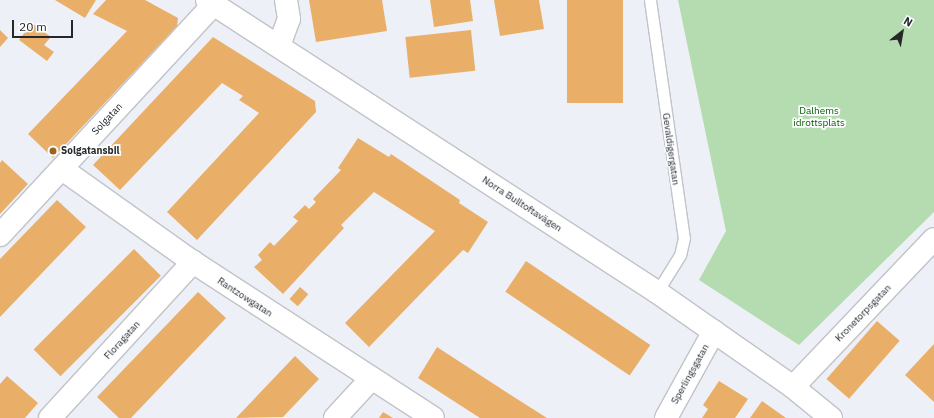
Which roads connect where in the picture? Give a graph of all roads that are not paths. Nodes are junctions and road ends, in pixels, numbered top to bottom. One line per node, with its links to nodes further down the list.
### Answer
1 (286, 0): 4 (street)
2 (650, 0): 9 (lane, Gevaldigergatan)
3 (210, 2): 4 (street, Norra Bulltoftavägen); 5 (street, Solgatan)
4 (279, 46): 9 (street, Norra Bulltoftavägen)
5 (62, 169): 6 (street, Solgatan); 8 (street, Rantzowgatan)
6 (0, 235)
7 (934, 239): 12 (street, Kronetorpsgatan)
8 (193, 262): 11 (street, Rantzowgatan); 13 (street, Floragatan)
9 (657, 292): 10 (street, Norra Bulltoftavägen)
10 (714, 331): 12 (street, Norra Bulltoftavägen); 16 (street, Sperlingsgatan)
11 (372, 379): 14 (street); 15 (street, Rantzowgatan)
12 (793, 387): 17 (street, Norra Bulltoftavägen)
13 (50, 418)
14 (335, 418)
15 (434, 418)
16 (666, 418)
17 (831, 418)

